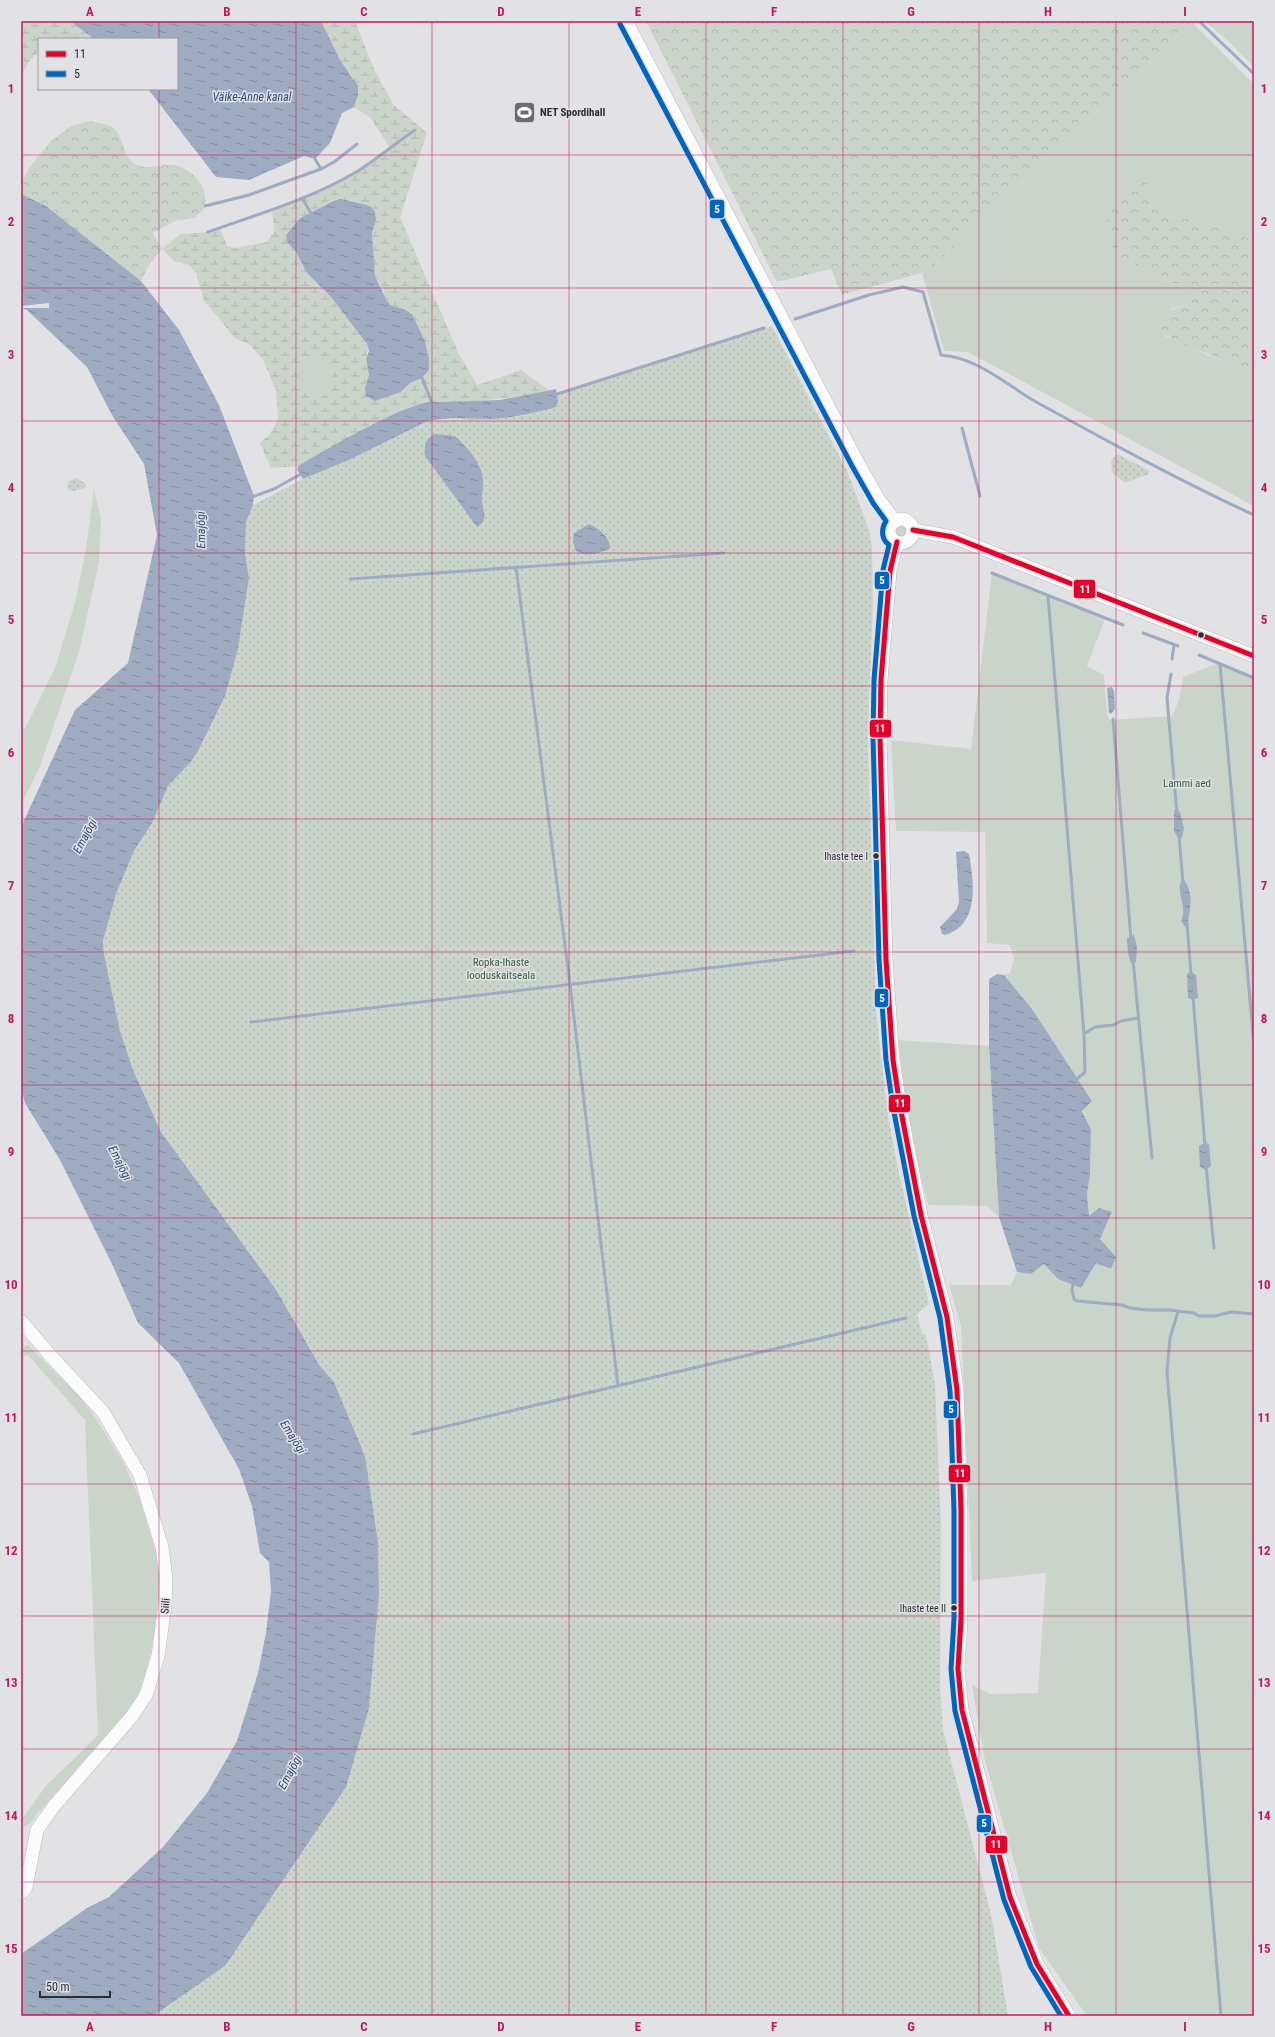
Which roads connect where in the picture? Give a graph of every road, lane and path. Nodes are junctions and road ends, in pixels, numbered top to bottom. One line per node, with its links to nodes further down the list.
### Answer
1 (626, 21): 2 (street)
2 (895, 521): 3 (street); 4 (street)
3 (913, 530): 4 (street); 5 (street)
4 (897, 542): 8 (street)
5 (1254, 656)
6 (21, 1321): 7 (street, Siili)
7 (21, 1893)
8 (1070, 2016)

